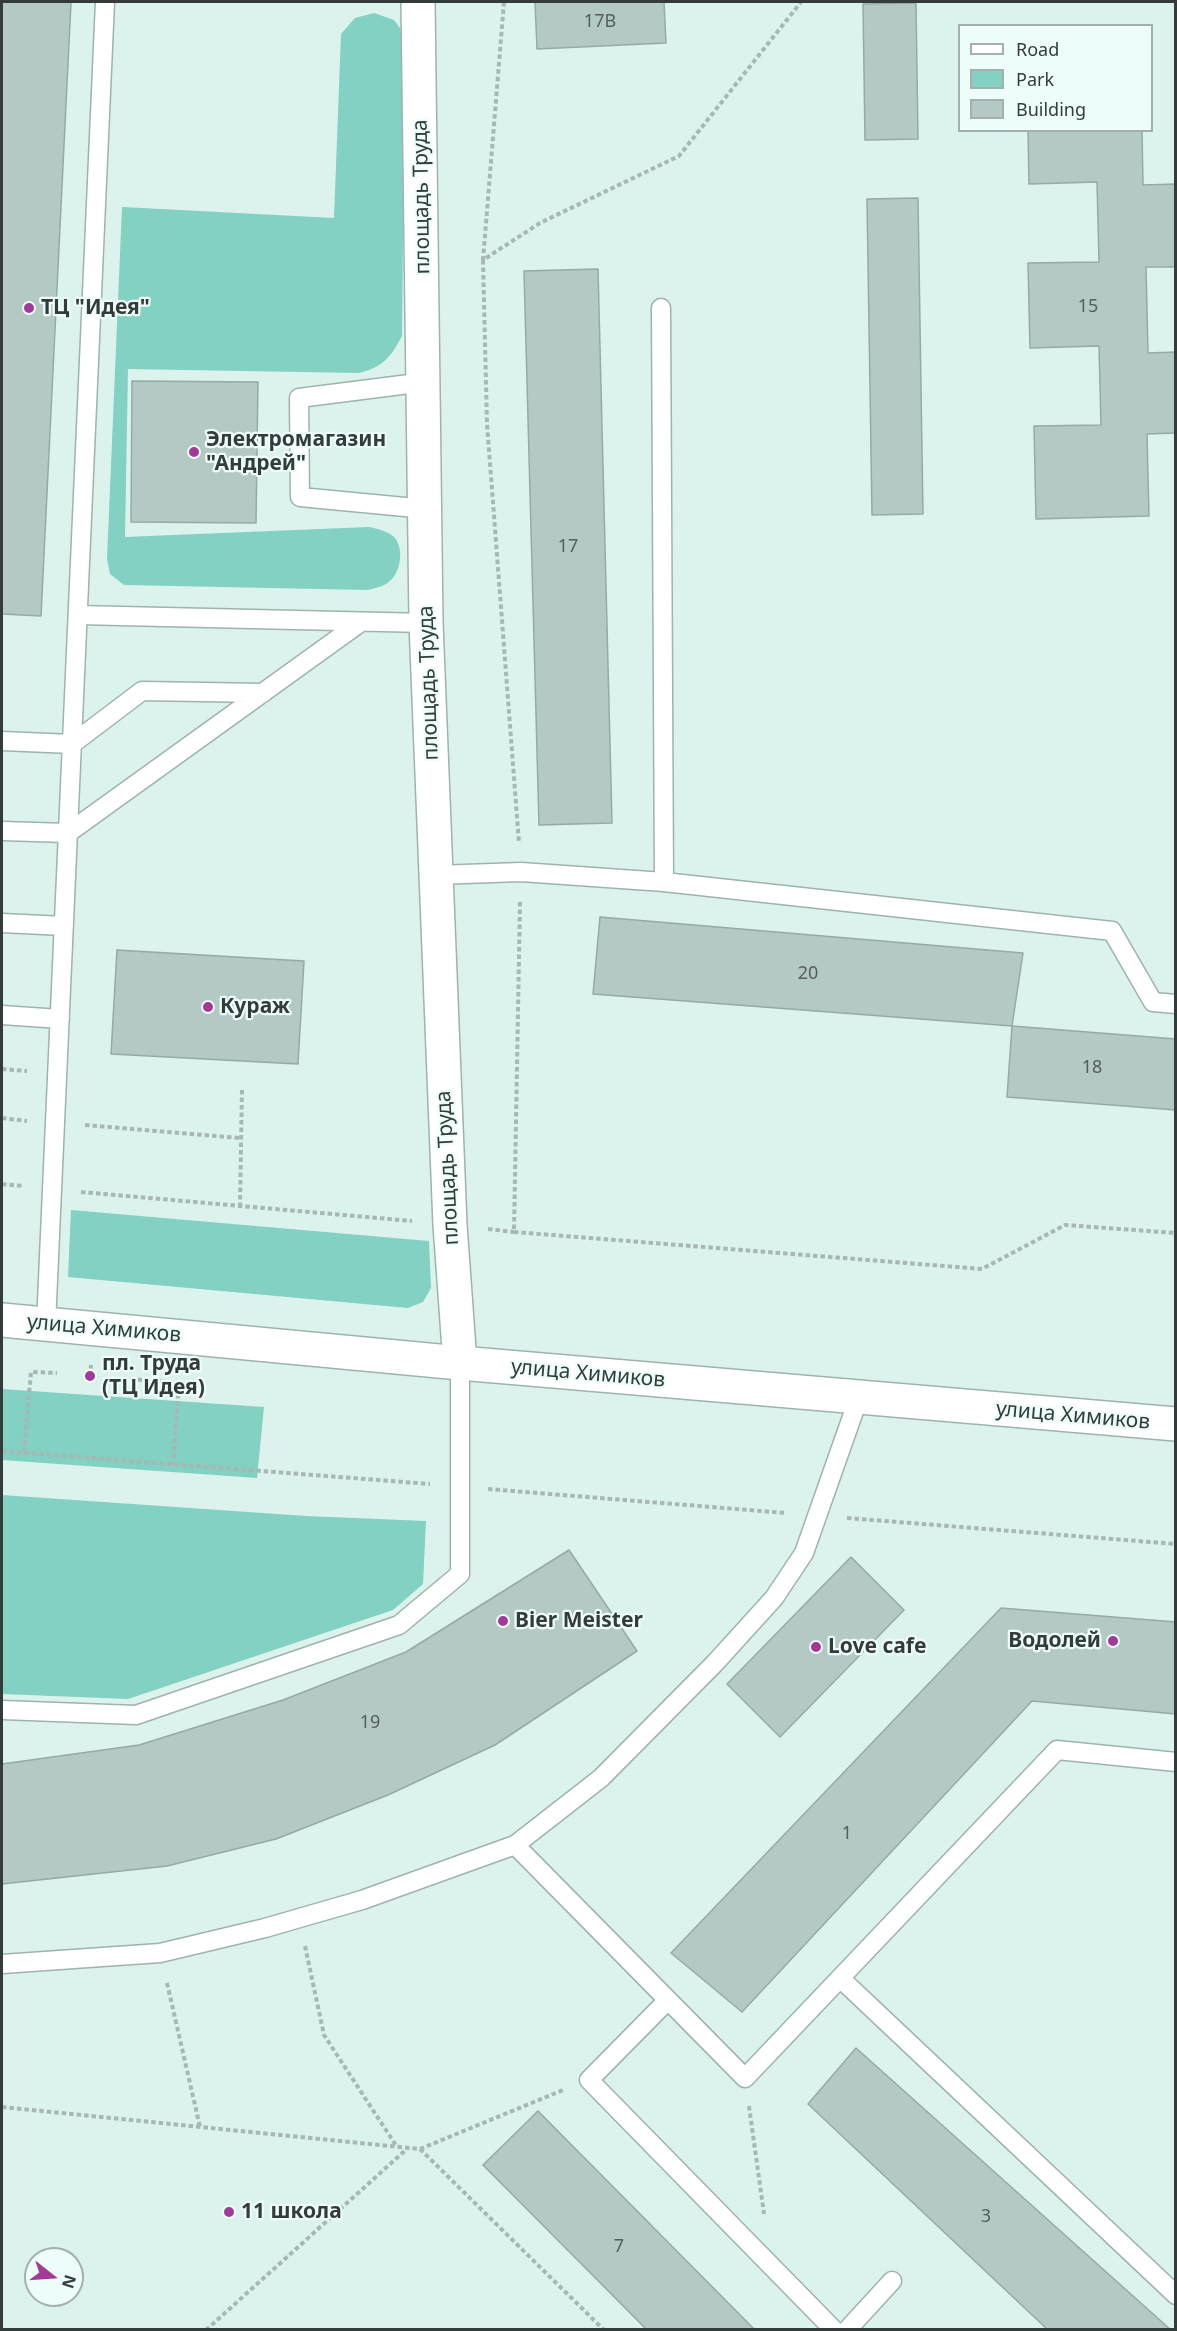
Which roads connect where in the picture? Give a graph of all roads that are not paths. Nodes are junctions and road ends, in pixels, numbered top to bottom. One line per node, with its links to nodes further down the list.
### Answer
1 (105, 2): 6 (lane)
2 (418, 2): 4 (street, площадь Труда)
3 (661, 308): 15 (lane)
4 (425, 382): 5 (street, площадь Труда); 5 (lane)
5 (426, 509): 8 (street, площадь Труда)
6 (78, 615): 7 (lane); 11 (lane)
7 (361, 622): 8 (lane); 9 (lane)
8 (426, 623): 14 (street, площадь Труда)
9 (263, 693): 11 (lane); 13 (lane)
10 (2, 741): 11 (lane)
11 (72, 744): 13 (lane)
12 (2, 831): 13 (lane)
13 (68, 833): 17 (lane)
14 (436, 875): 15 (lane); 23 (street, площадь Труда)
15 (664, 882): 18 (lane)
16 (2, 923): 17 (lane)
17 (64, 926): 20 (lane)
18 (1176, 1004)
19 (2, 1015): 20 (lane)
20 (60, 1019): 22 (lane)
21 (2, 1320): 22 (street, улица Химиков)
22 (46, 1324): 23 (street, улица Химиков)
23 (460, 1363): 24 (street, улица Химиков); 26 (lane)
24 (859, 1397): 25 (street, улица Химиков); 28 (lane)
25 (1176, 1424)
26 (2, 1710)
27 (1176, 1762): 30 (lane)
28 (515, 1845): 29 (lane); 31 (lane)
29 (2, 1964)
30 (840, 1977): 31 (lane); 33 (lane)
31 (668, 2000): 34 (lane)
32 (892, 2281): 35 (lane)
33 (1176, 2295)
34 (834, 2330)
35 (847, 2330)

